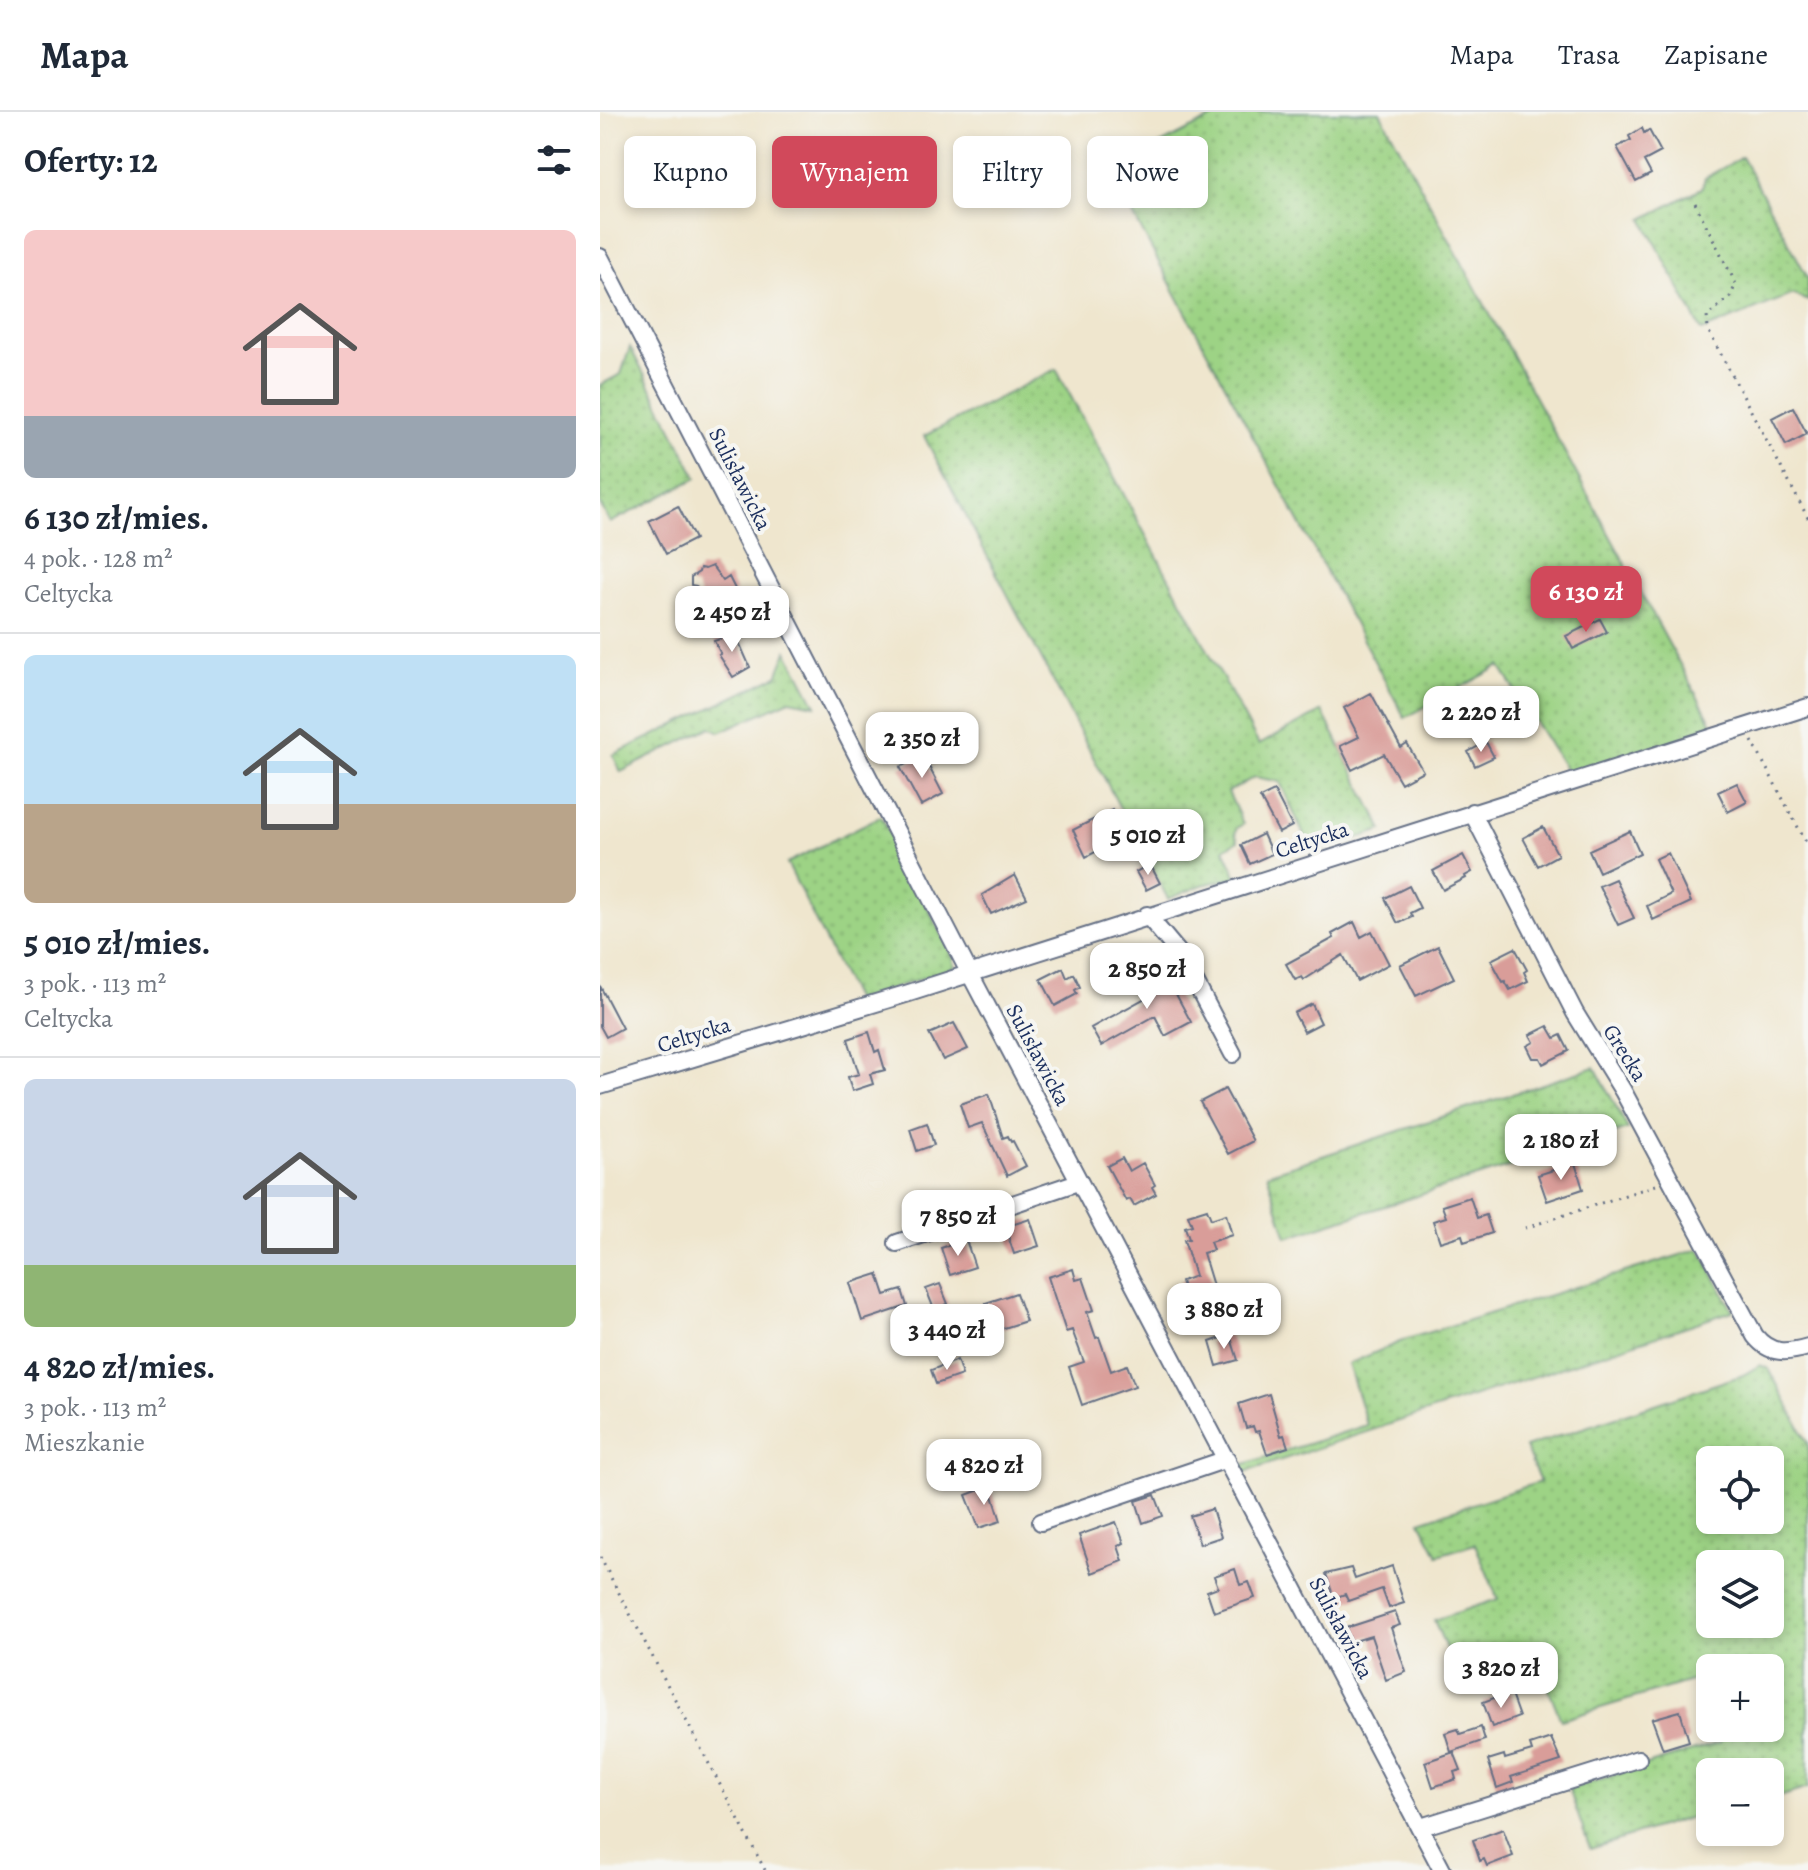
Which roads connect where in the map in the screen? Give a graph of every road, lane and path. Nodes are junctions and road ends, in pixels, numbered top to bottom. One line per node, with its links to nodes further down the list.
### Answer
1 (1695, 203): 3 (path)
2 (600, 257): 9 (street, Sulisławicka)
3 (1808, 518)
4 (1808, 707): 5 (street, Celtycka)
5 (1745, 727): 6 (street, Celtycka); 7 (path)
6 (1472, 812): 8 (street, Celtycka); 12 (street, Grecka)
7 (1808, 846)
8 (1147, 915): 9 (street, Celtycka); 10 (street)
9 (969, 972): 11 (street, Celtycka); 13 (street, Sulisławicka)
10 (1233, 1054)
11 (600, 1086)
12 (1671, 1179): 14 (path); 16 (street, Grecka)
13 (1078, 1182): 15 (street); 17 (street, Sulisławicka)
14 (1525, 1228)
15 (897, 1243)
16 (1808, 1347)
17 (1227, 1459): 18 (street); 21 (street, Sulisławicka)
18 (1041, 1522)
19 (600, 1557): 22 (path)
20 (1638, 1759): 21 (street)
21 (1421, 1827): 23 (street, Sulisławicka)
22 (765, 1870)
23 (1442, 1870)

